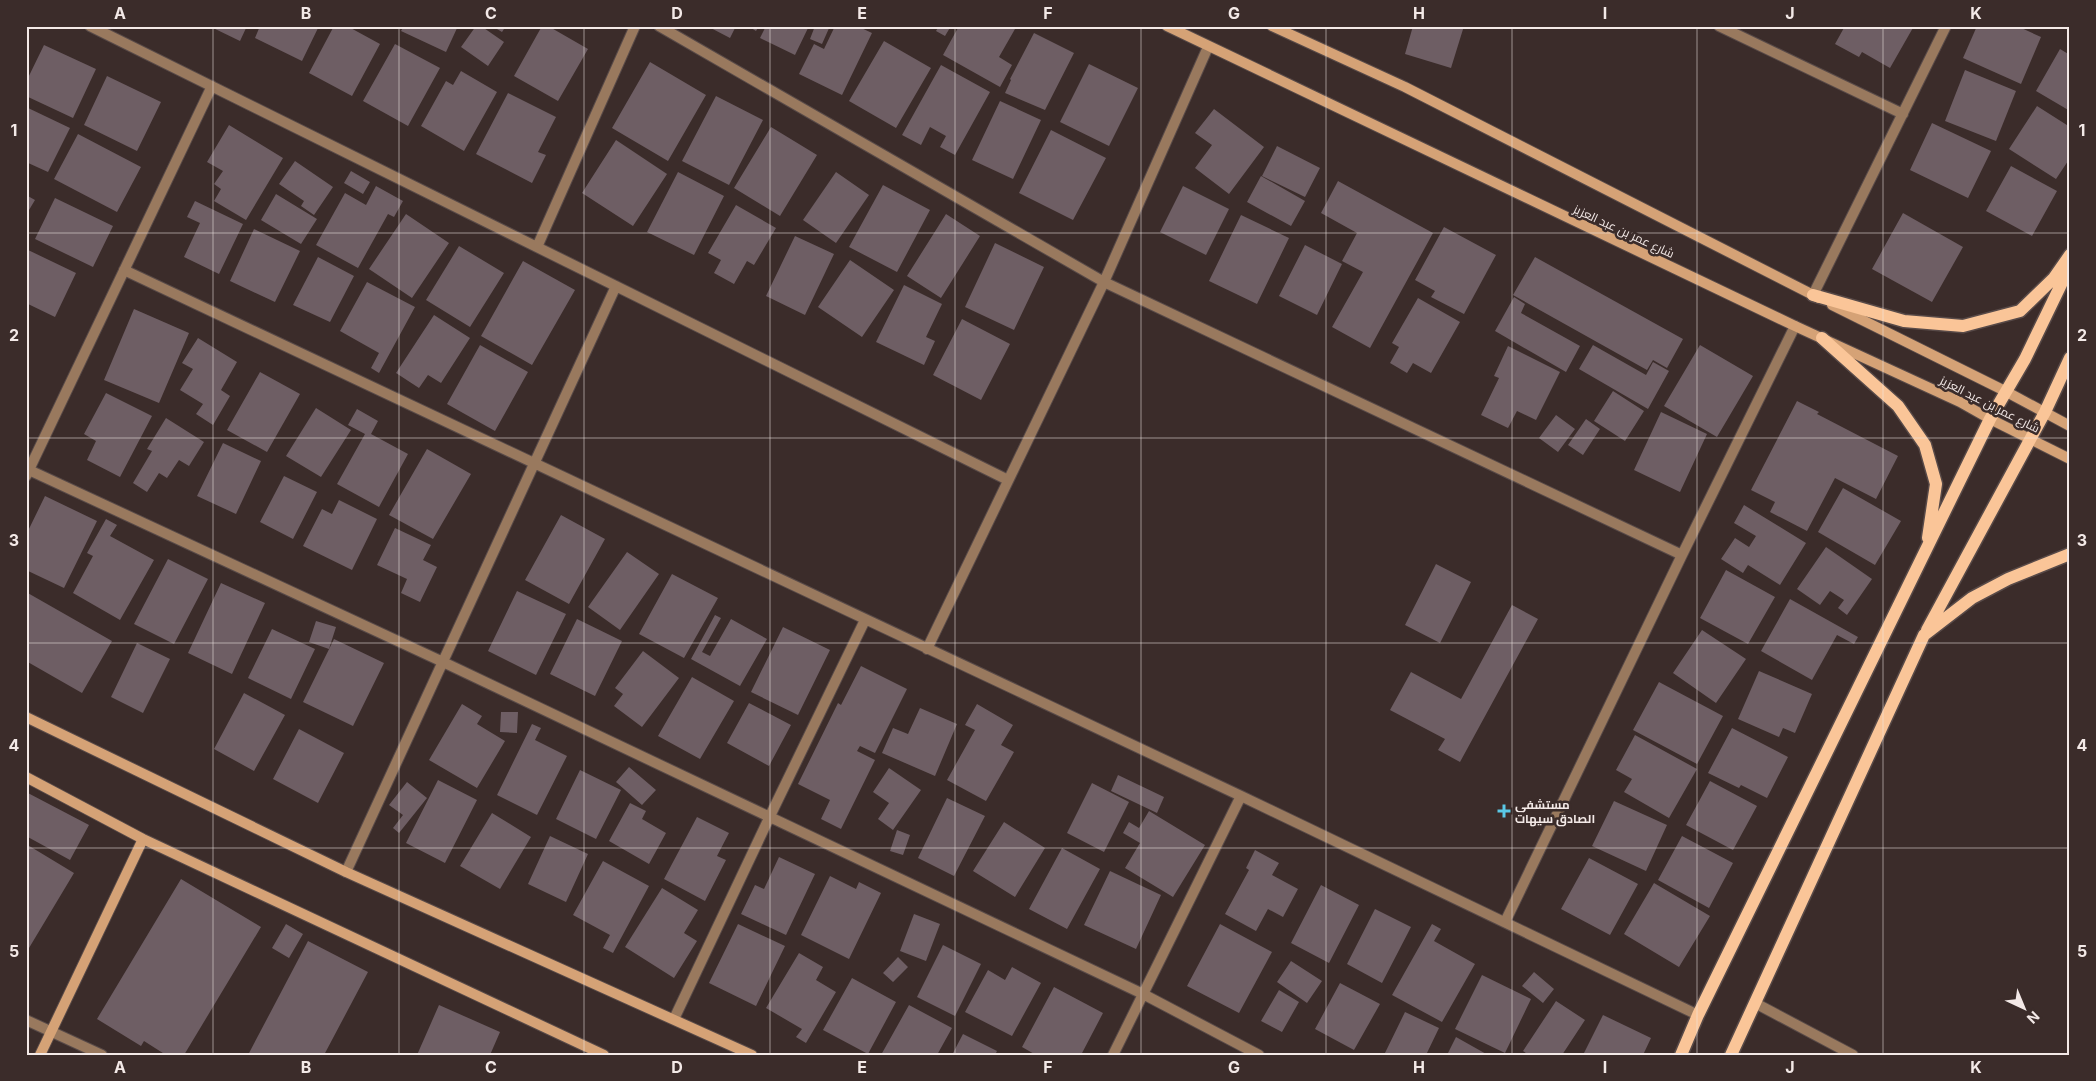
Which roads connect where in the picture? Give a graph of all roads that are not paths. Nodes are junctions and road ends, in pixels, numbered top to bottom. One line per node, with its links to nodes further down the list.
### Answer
1 (90, 26): 9 (street)
2 (636, 26): 11 (street)
3 (658, 26): 15 (street)
4 (1167, 26): 8 (main road, شارع عمر بن عبد العزيز)
5 (1272, 26): 17 (main road)
6 (1719, 26): 10 (street)
7 (1946, 26): 10 (street)
8 (1208, 47): 15 (street); 18 (main road, شارع عمر بن عبد العزيز)
9 (212, 86): 11 (street); 14 (street)
10 (1903, 114): 17 (street)
11 (537, 247): 16 (street)
12 (2070, 255): 17 (main road)
13 (2070, 266): 21 (main road)
14 (124, 270): 27 (street); 28 (street)
15 (1104, 282): 29 (street); 31 (street)
16 (616, 286): 27 (street); 29 (street)
17 (1813, 295): 21 (main road)
18 (1795, 326): 19 (main road, شارع عمر بن عبد العزيز); 31 (street)
19 (1822, 338): 23 (main road, شارع عمر بن عبد العزيز); 30 (main road)
20 (2070, 358): 22 (main road)
21 (2005, 391): 22 (main road); 23 (main road)
22 (2045, 412): 24 (main road); 25 (main road)
23 (1990, 419): 25 (main road, شارع عمر بن عبد العزيز); 30 (main road)
24 (2070, 426)
25 (2030, 438): 26 (main road, شارع عمر بن عبد العزيز); 34 (main road)
26 (2070, 459)
27 (534, 464): 33 (street); 36 (street)
28 (28, 473): 36 (street)
29 (1008, 480): 35 (street)
30 (1926, 551): 46 (main road)
31 (1682, 554): 43 (street)
32 (2070, 554): 34 (main road)
33 (865, 620): 35 (street); 40 (street)
34 (1924, 635): 45 (main road)
35 (927, 649): 39 (street)
36 (443, 662): 40 (street); 42 (street)
37 (26, 718): 42 (main road)
38 (26, 777): 41 (main road)
39 (1241, 796): 43 (street); 44 (street)
40 (770, 816): 44 (street); 48 (street)
41 (143, 839): 49 (main road); 52 (main road)
42 (346, 872): 48 (main road)
43 (1505, 922): 46 (street)
44 (1143, 994): 54 (street); 55 (street)
45 (1755, 1003): 57 (main road); 58 (street)
46 (1698, 1016): 56 (main road)
47 (26, 1020): 49 (street)
48 (674, 1020): 53 (main road)
49 (52, 1032): 50 (main road); 51 (street)
50 (40, 1055)
51 (102, 1055)
52 (604, 1055)
53 (752, 1055)
54 (1112, 1055)
55 (1259, 1055)
56 (1681, 1055)
57 (1732, 1055)
58 (1854, 1055)

